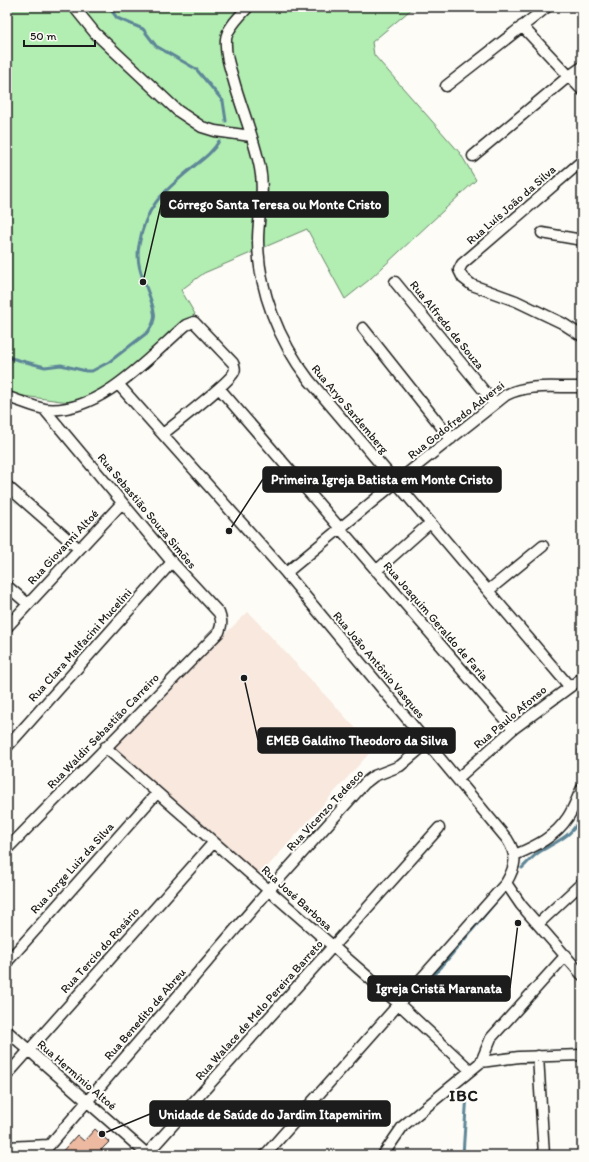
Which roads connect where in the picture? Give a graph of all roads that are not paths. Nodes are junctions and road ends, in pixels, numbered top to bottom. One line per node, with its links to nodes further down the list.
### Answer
1 (74, 7): 9 (street)
2 (248, 7): 9 (street, Rua Aryo Sardemberg)
3 (547, 7): 4 (street)
4 (522, 26): 6 (street); 7 (street)
5 (582, 67): 6 (street)
6 (569, 76): 8 (street); 10 (street)
7 (446, 86)
8 (582, 90)
9 (251, 136): 25 (street, Rua Aryo Sardemberg)
10 (473, 156)
11 (582, 161): 16 (street, Rua Luís João da Silva)
12 (542, 233): 13 (street)
13 (582, 240)
14 (395, 282): 21 (street, Rua Alfredo de Souza)
15 (363, 328): 24 (street)
16 (580, 332)
17 (118, 384): 19 (street); 22 (street); 23 (street, Rua João Antônio Vasques)
18 (582, 387): 21 (street, Rua Godofredo Adversi)
19 (219, 388): 23 (street); 29 (street, Rua Joaquim Geraldo de Faria)
20 (7, 397): 22 (street)
21 (494, 403): 24 (street, Rua Godofredo Adversi)
22 (44, 409): 27 (street, Rua Sebastião Souza Simões)
23 (164, 434): 34 (street, Rua João Antônio Vasques)
24 (451, 439): 25 (street, Rua Godofredo Adversi)
25 (395, 483): 28 (street, Rua Aryo Sardemberg); 29 (street, Rua Godofredo Adversi)
26 (7, 486): 31 (street)
27 (122, 503): 31 (street, Rua Giovanni Altoé); 32 (street, Rua Sebastião Souza Simões)
28 (430, 523): 33 (street); 36 (street, Rua Aryo Sardemberg)
29 (340, 529): 33 (street, Rua Joaquim Geraldo de Faria); 34 (street, Rua Godofredo Adversi)
30 (543, 546): 36 (street)
31 (78, 549): 37 (street, Rua Giovanni Altoé)
32 (172, 562): 39 (street, Rua Sebastião Souza Simões); 44 (street, Rua Clara Malfacini Mucelini)
33 (376, 571): 42 (street, Rua Joaquim Geraldo de Faria)
34 (286, 573): 43 (street, Rua João Antônio Vasques)
35 (7, 586): 37 (street)
36 (489, 590): 41 (street, Rua Aryo Sardemberg)
37 (28, 604): 38 (street, Rua Giovanni Altoé)
38 (7, 627)
39 (219, 632): 45 (street, Rua Waldir Sebastião Carreiro)
40 (582, 678): 41 (street, Rua Paulo Afonso)
41 (569, 686): 42 (street, Rua Paulo Afonso)
42 (513, 729): 46 (street, Rua Paulo Afonso)
43 (427, 743): 46 (street, Rua João Antônio Vasques); 55 (street, Rua Vicenzo Tedesco)
44 (7, 747)
45 (105, 747): 48 (street, Rua José Barbosa); 51 (street, Rua Waldir Sebastião Carreiro)
46 (457, 779): 52 (street, Rua João Antônio Vasques)
47 (582, 788): 52 (street)
48 (158, 793): 50 (street, Rua José Barbosa); 59 (street, Rua Jorge Luiz da Silva)
49 (439, 828): 57 (street, Rua Walace de Melo Pereira Barreto)
50 (214, 842): 55 (street, Rua José Barbosa); 63 (street, Rua Tercio do Rosário)
51 (7, 849)
52 (515, 855): 53 (street)
53 (506, 883): 56 (street); 61 (street)
54 (582, 883): 56 (street)
55 (269, 890): 57 (street, Rua José Barbosa); 69 (street, Rua Benedito de Abreu)
56 (538, 924): 58 (street)
57 (332, 947): 61 (street, Rua José Barbosa); 73 (street, Rua Walace de Melo Pereira Barreto)
58 (566, 955): 60 (street); 66 (street)
59 (7, 962)
60 (581, 972)
61 (399, 1004): 67 (street, Rua José Barbosa); 74 (street)
62 (7, 1031): 63 (street, Rua Hermínio Altoé)
63 (28, 1050): 68 (street, Rua Tercio do Rosário); 69 (street, Rua Hermínio Altoé)
64 (582, 1055): 65 (street)
65 (538, 1056): 66 (street); 76 (street)
66 (481, 1062): 67 (street)
67 (470, 1070): 75 (street)
68 (7, 1075)
69 (87, 1101): 70 (street, Rua Benedito de Abreu); 73 (street, Rua Hermínio Altoé)
70 (49, 1145): 71 (street); 72 (street, Rua Benedito de Abreu)
71 (7, 1147)
72 (41, 1155)
73 (147, 1155)
74 (265, 1155)
75 (383, 1155)
76 (544, 1155)

